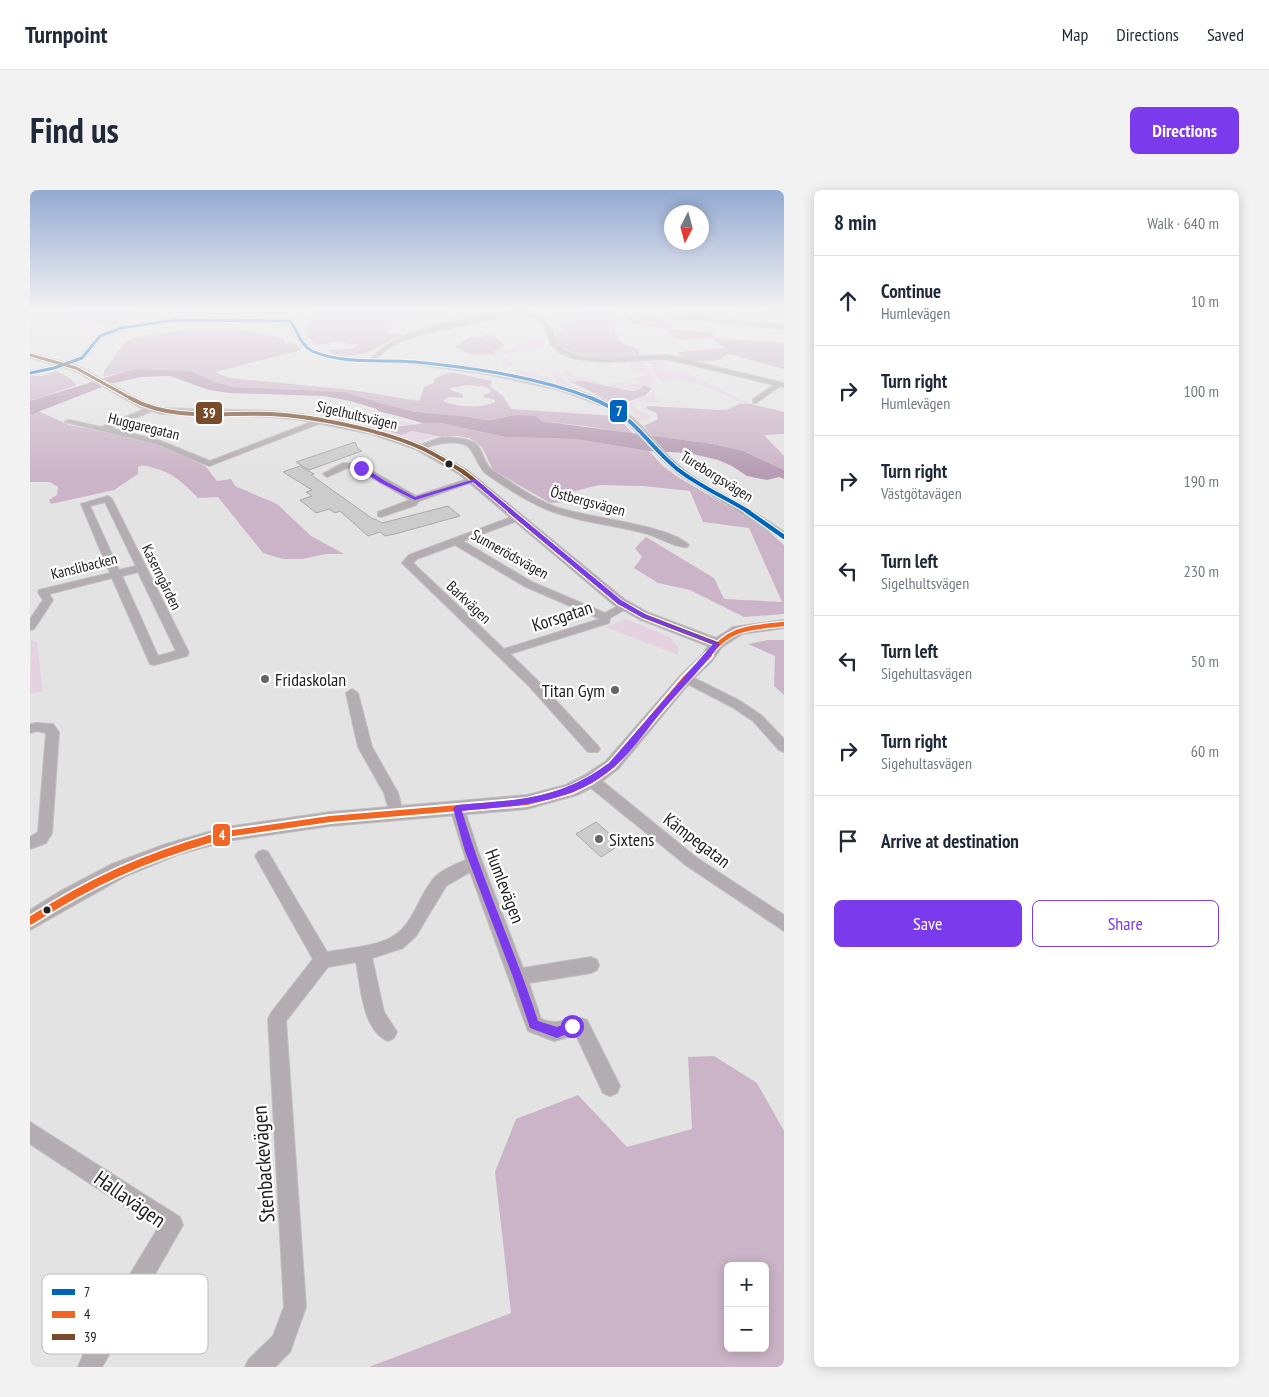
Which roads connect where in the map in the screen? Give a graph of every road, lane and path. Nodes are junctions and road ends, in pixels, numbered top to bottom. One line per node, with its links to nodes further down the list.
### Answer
1 (62, 365): 5 (street)
2 (68, 365): 8 (street, Sigelhultsvägen)
3 (428, 365): 18 (street, Tureborgsvägen)
4 (701, 365): 6 (street)
5 (30, 373)
6 (782, 384): 7 (street)
7 (756, 401)
8 (153, 409): 9 (street, Sigelhultsvägen); 11 (street)
9 (322, 421): 11 (street, Huggaregatan); 12 (street, Sigelhultsvägen)
10 (69, 422): 11 (street, Huggaregatan)
11 (102, 429)
12 (419, 447): 14 (street, Sigelhultsvägen); 20 (street, Östbergsvägen)
13 (327, 474): 15 (street)
14 (474, 480): 15 (street); 17 (street, Sigelhultsvägen)
15 (415, 498): 16 (street)
16 (382, 514)
17 (517, 518): 19 (street, Barkvägen); 23 (street, Sigelhultsvägen)
18 (784, 537)
19 (456, 541): 24 (street, Sunnerödsvägen); 28 (street, Barkvägen)
20 (684, 545)
21 (143, 571): 22 (street, Kanslibacken); 22 (street, Kaserngården); 22 (street, Kaserngården)
22 (118, 578): 26 (street, Kanslibacken)
23 (626, 606): 24 (street, Korsgatan); 27 (street, Sigelhultsvägen)
24 (605, 617): 28 (street, Korsgatan)
25 (784, 624): 27 (street)
26 (30, 627)
27 (717, 644): 29 (street)
28 (502, 653): 33 (street, Barkvägen)
29 (686, 678): 32 (street); 34 (street)
30 (352, 693): 36 (street)
31 (30, 729): 37 (street)
32 (784, 747)
33 (594, 749)
34 (591, 780): 35 (street); 41 (street, Kämpegatan)
35 (457, 808): 36 (street); 39 (street, Humlevägen)
36 (396, 813): 40 (street)
37 (30, 843)
38 (263, 856): 43 (street)
39 (475, 863): 42 (street); 45 (street, Humlevägen)
40 (30, 920)
41 (784, 924)
42 (363, 953): 43 (street); 46 (street)
43 (322, 960): 52 (street, Stenbackevägen)
44 (591, 965): 45 (street)
45 (518, 977): 47 (street, Humlevägen)
46 (388, 1032)
47 (610, 1086)
48 (30, 1132): 49 (street, Hallavägen)
49 (143, 1274)
50 (95, 1354): 51 (street, Hallavägen)
51 (90, 1367)
52 (257, 1367)

